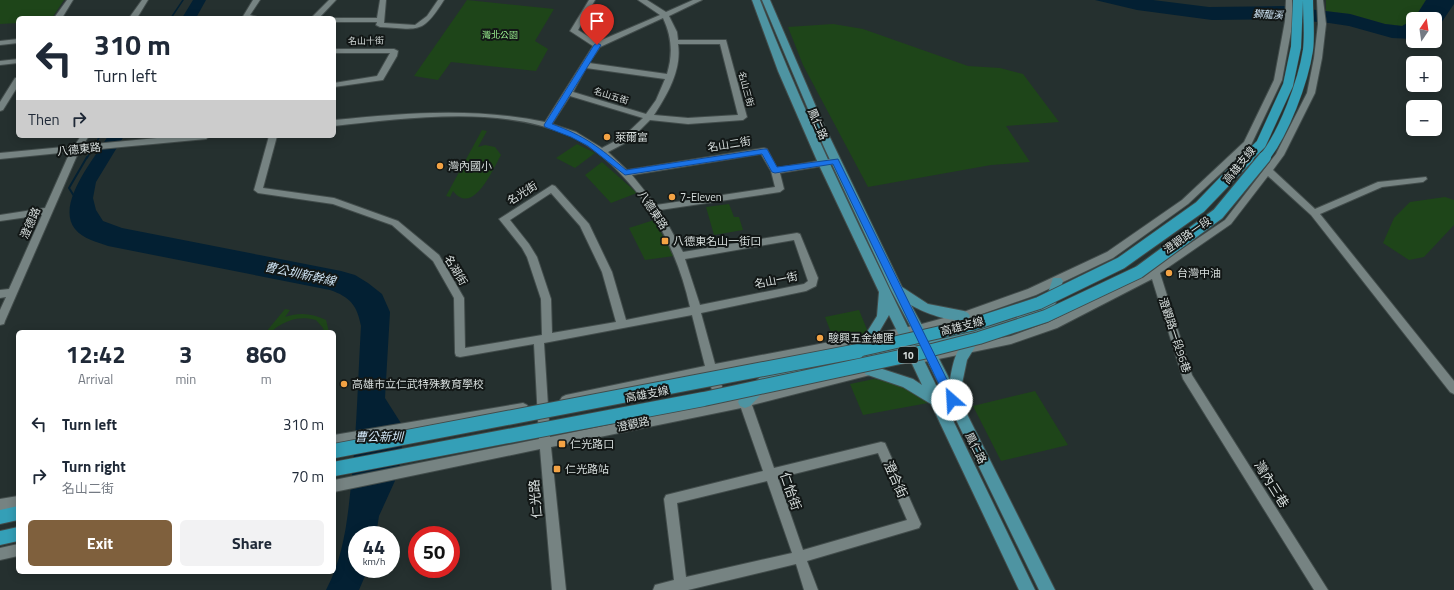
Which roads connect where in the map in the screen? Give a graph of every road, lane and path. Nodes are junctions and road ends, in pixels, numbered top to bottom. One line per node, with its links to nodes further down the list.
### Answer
1 (70, 0): 15 (street)
2 (145, 0): 16 (street)
3 (257, 0): 17 (street)
4 (331, 0): 18 (street)
5 (383, 0): 21 (street)
6 (441, 0): 21 (street)
7 (592, 0): 25 (street)
8 (641, 0): 19 (street)
9 (699, 0): 19 (street)
10 (756, 0): 45 (main road, 鳳仁路)
11 (766, 0): 44 (main road, 鳳仁路)
12 (1308, 0): 82 (highway, 高雄支線 / 10, bridge)
13 (1320, 0): 47 (street, 澄觀路一段)
14 (1292, 2): 56 (street, 澄觀路一段); 80 (highway, 高雄支線 / 10, bridge)
15 (59, 16)
16 (134, 16)
17 (246, 16)
18 (317, 16)
19 (666, 16): 23 (street); 25 (street)
20 (336, 20): 21 (street)
21 (380, 20)
22 (16, 41): 24 (street)
23 (676, 42): 30 (street); 35 (street, 名山三街)
24 (0, 43)
25 (597, 45): 29 (street)
26 (336, 51): 32 (street, 名山十街)
27 (16, 61): 28 (street)
28 (0, 63)
29 (584, 65): 30 (street); 33 (street)
30 (670, 77): 35 (street)
31 (16, 83): 34 (street)
32 (336, 85)
33 (568, 93): 35 (street, 名山五街); 37 (street)
34 (0, 108)
35 (648, 117): 42 (street)
36 (336, 123): 37 (street, 八德東路)
37 (547, 125): 42 (street, 八德東路)
38 (84, 138): 41 (street, 澄德路)
39 (185, 138): 41 (street, 八德東路)
40 (272, 138): 65 (street, 名湖街)
41 (76, 149): 43 (street, 八德東路); 51 (street, 澄德路)
42 (602, 152): 48 (street, 八德東路)
43 (0, 156)
44 (835, 161): 45 (street); 57 (main road, 鳳仁路)
45 (823, 163): 46 (street); 57 (main road, 鳳仁路)
46 (775, 170): 48 (street, 名山二街); 50 (street, 名山二街)
47 (1268, 171): 52 (street); 55 (street, 澄觀路一段)
48 (625, 173): 50 (street, 八德東路)
49 (1424, 180): 52 (street)
50 (654, 208): 54 (street, 八德東路)
51 (48, 211): 53 (street); 58 (street, 澄德路)
52 (1314, 213): 72 (street)
53 (0, 218)
54 (680, 256): 60 (street, 八德東路); 60 (street, 名山一街)
55 (1155, 272): 68 (street, 澄觀路一段); 81 (street, 澄觀路一段96巷)
56 (1057, 280): 61 (street, 澄觀路一段); 67 (main road)
57 (890, 289): 61 (main road); 64 (main road, 鳳仁路); 66 (main road); 67 (main road, 鳳仁路)
58 (13, 292): 59 (street); 62 (street, 澄德路)
59 (0, 294)
60 (695, 309): 63 (street, 名湖街); 70 (street, 八德東路)
61 (964, 316): 67 (street, 澄觀路一段)
62 (0, 321)
63 (622, 324): 65 (street, 名湖街); 65 (street, 名光街)
64 (904, 332): 66 (street); 67 (street, 澄觀路一段); 69 (main road, 鳳仁路)
65 (543, 339): 76 (street, 仁光路)
66 (868, 340): 70 (street)
67 (924, 342): 68 (street, 澄觀路一段); 69 (main road); 74 (main road, 鳳仁路)
68 (969, 347): 74 (main road)
69 (914, 353): 71 (street, 澄觀路); 73 (main road, 鳳仁路); 75 (main road)
70 (711, 369): 76 (street); 77 (street, 八德東路)
71 (870, 370): 73 (main road); 75 (street, 澄觀路)
72 (1454, 389)
73 (934, 399): 98 (main road, 鳳仁路)
74 (952, 400): 99 (main road, 鳳仁路)
75 (745, 402): 77 (street, 澄觀路); 83 (street, 仁怡街)
76 (544, 404): 78 (street); 79 (street, 仁光路)
77 (722, 406): 79 (street, 澄觀路)
78 (336, 440)
79 (545, 443): 84 (street, 澄觀路); 95 (street, 仁光路)
80 (336, 451)
81 (1238, 457): 100 (street, 灣內三巷)
82 (336, 469)
83 (771, 475): 93 (street, 仁怡街); 93 (street, 澄合街); 94 (street, 澄合街)
84 (336, 486)
85 (16, 502): 86 (street)
86 (0, 505)
87 (16, 513): 88 (highway)
88 (0, 517)
89 (16, 534): 90 (highway)
90 (0, 538)
91 (16, 550): 92 (street)
92 (0, 554)
93 (799, 557): 94 (street, 澄合街); 97 (street, 仁怡街)
94 (681, 587): 96 (street, 澄合街)
95 (558, 590)
96 (660, 590)
97 (811, 590)
98 (1027, 590)
99 (1047, 590)
100 (1321, 590)

